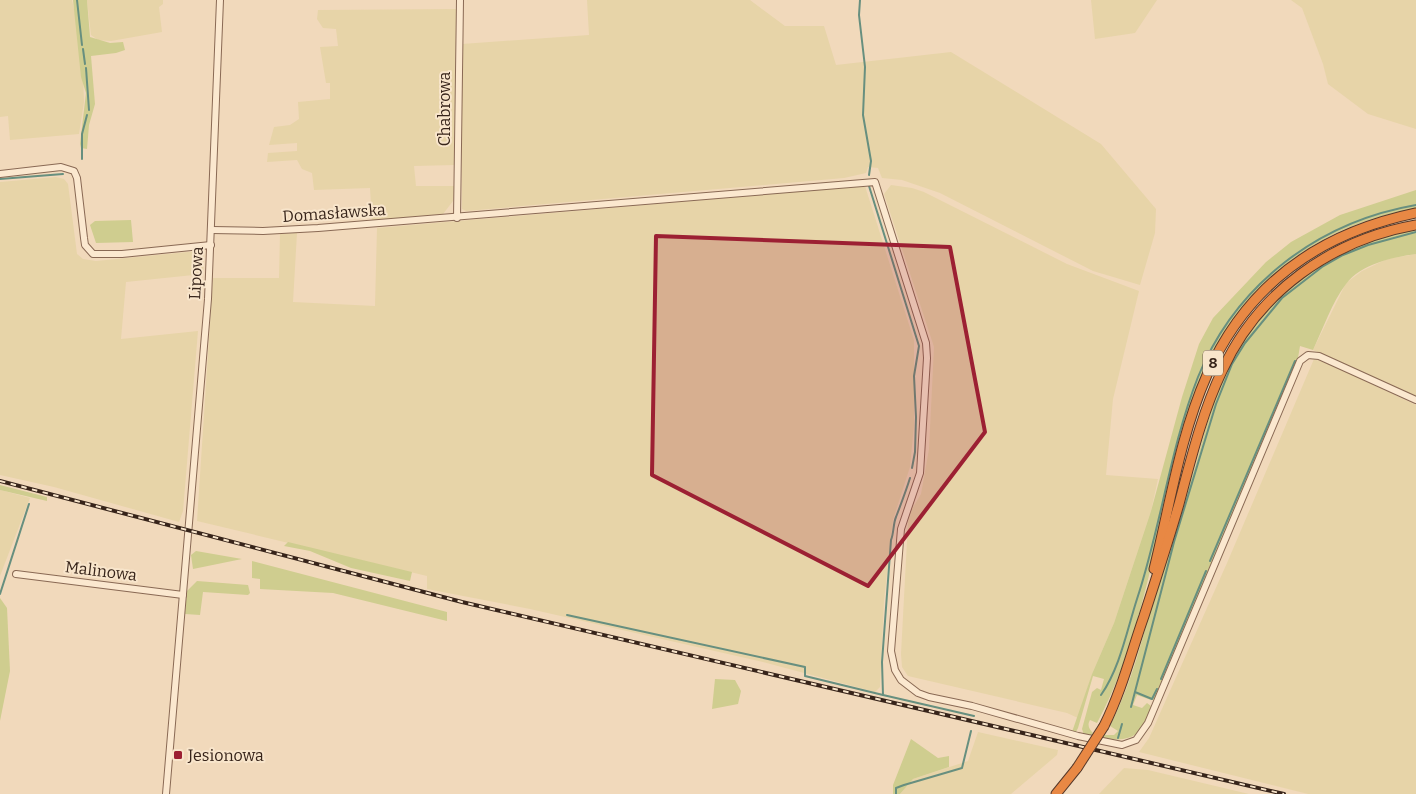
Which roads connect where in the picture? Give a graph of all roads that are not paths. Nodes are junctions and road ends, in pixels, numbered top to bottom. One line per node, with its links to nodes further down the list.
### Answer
1 (220, 0): 7 (street, Lipowa)
2 (460, 0): 5 (street, Chabrowa)
3 (0, 174): 8 (street)
4 (1416, 213): 12 (highway, 8)
5 (457, 218): 7 (street, Domasławska); 9 (street, Domasławska)
6 (1416, 225): 12 (highway, 8)
7 (212, 230): 8 (street, Lipowa)
8 (212, 246): 11 (street, Lipowa)
9 (1416, 400)
10 (16, 574): 11 (street, Malinowa)
11 (183, 596): 13 (street)
12 (1144, 616): 14 (highway, 8, bridge)
13 (166, 794)
14 (1056, 794)

